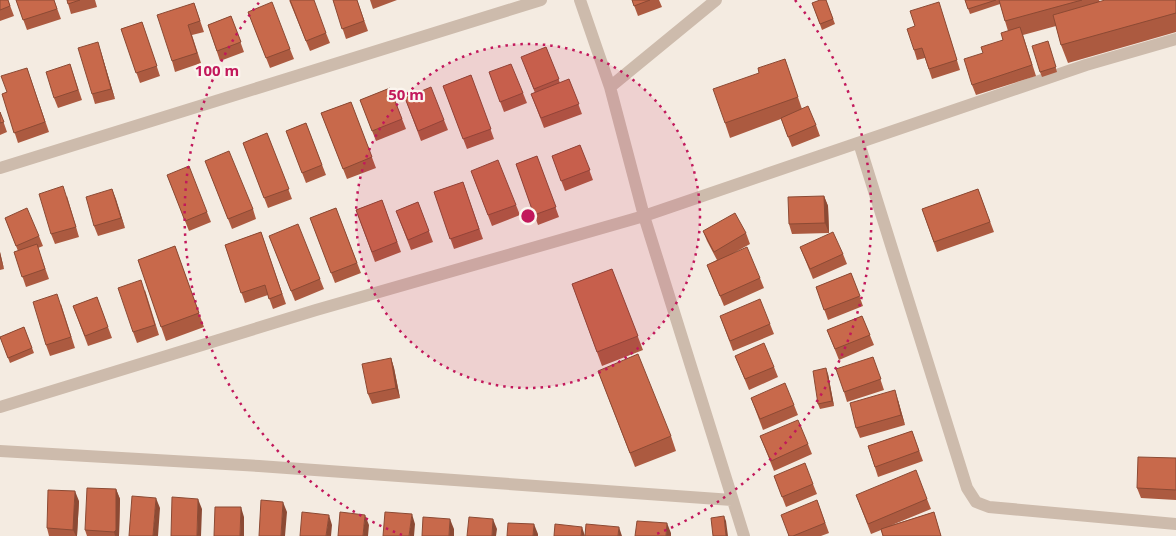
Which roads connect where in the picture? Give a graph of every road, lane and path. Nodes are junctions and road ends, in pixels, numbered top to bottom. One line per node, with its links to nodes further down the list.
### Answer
1 (542, 0): 7 (street)
2 (580, 0): 5 (street)
3 (716, 0): 5 (street)
4 (1176, 39): 6 (street)
5 (610, 87): 8 (street)
6 (859, 143): 8 (street); 12 (street)
7 (0, 168)
8 (644, 216): 9 (street); 11 (street)
9 (0, 407)
10 (0, 451): 11 (street)
11 (732, 500): 13 (street)
12 (1176, 524)
13 (744, 536)

